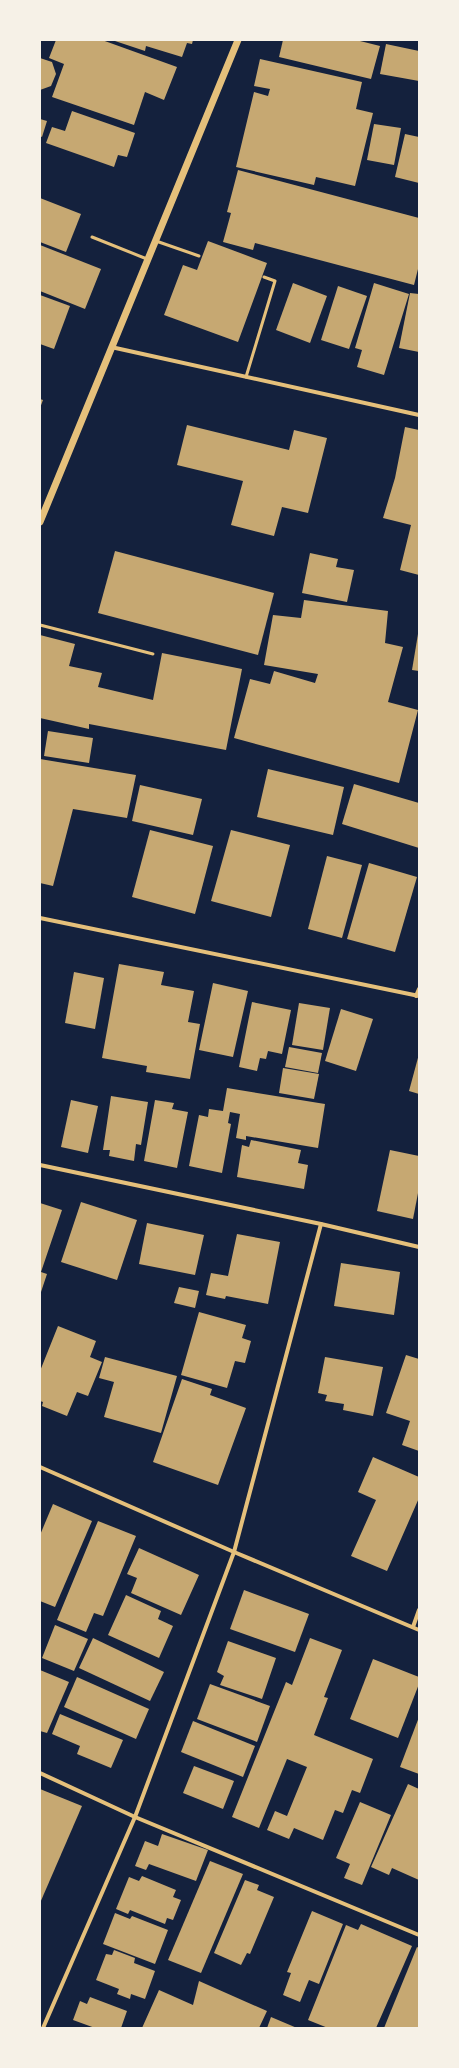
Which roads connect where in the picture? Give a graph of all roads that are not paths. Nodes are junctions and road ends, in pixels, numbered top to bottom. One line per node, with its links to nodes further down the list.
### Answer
1 (238, 40): 3 (street)
2 (92, 237): 5 (lane)
3 (155, 241): 4 (lane); 5 (street)
4 (199, 256)
5 (148, 259): 7 (street)
6 (264, 277): 8 (lane)
7 (111, 347): 8 (street); 10 (street)
8 (246, 377): 9 (street)
9 (419, 415)
10 (40, 522)
11 (40, 625): 12 (lane)
12 (153, 654)
13 (40, 918): 15 (street)
14 (419, 989): 15 (street)
15 (418, 996)
16 (40, 1165): 17 (street)
17 (321, 1224): 18 (street); 20 (street)
18 (419, 1247)
19 (40, 1467): 20 (street)
20 (234, 1552): 22 (street); 25 (street)
21 (419, 1610): 22 (street)
22 (412, 1627): 23 (street)
23 (419, 1630)
24 (40, 1773): 25 (street)
25 (135, 1817): 26 (street); 27 (street)
26 (419, 1935)
27 (43, 2028)

